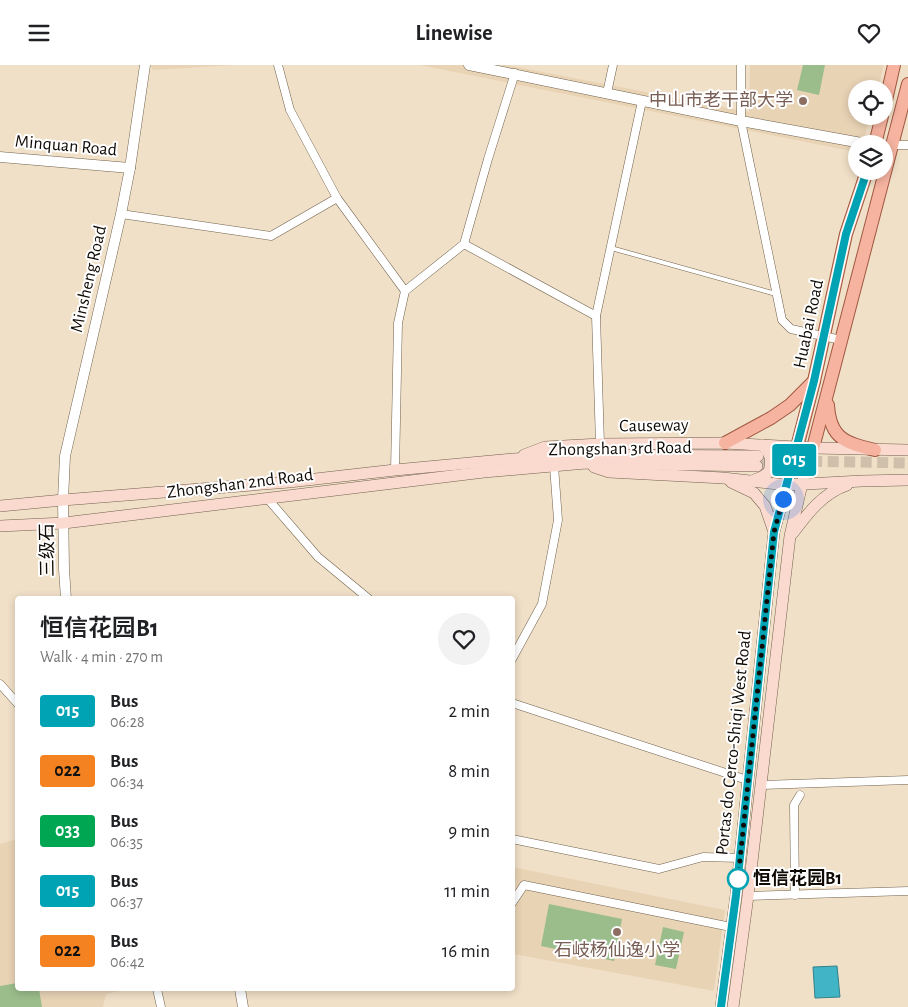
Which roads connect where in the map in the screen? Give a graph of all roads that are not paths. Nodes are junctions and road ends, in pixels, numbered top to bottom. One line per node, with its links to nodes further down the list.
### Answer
1 (145, 65): 18 (street, Minsheng Road)
2 (278, 65): 21 (street)
3 (470, 65): 7 (street)
4 (613, 65): 10 (street)
5 (741, 65): 12 (street)
6 (894, 65): 8 (main road)
7 (516, 73): 10 (street); 23 (street)
8 (891, 80)
9 (908, 84): 13 (main road, Huabai Road)
10 (608, 93): 11 (street)
11 (642, 101): 12 (street); 24 (street)
12 (741, 121): 14 (street); 26 (street)
13 (893, 138)
14 (848, 141)
15 (893, 145): 16 (street)
16 (908, 145)
17 (0, 157): 18 (street, Minquan Road)
18 (130, 168): 22 (street, Minsheng Road)
19 (864, 180): 28 (main road, Huabai Road)
20 (882, 180): 29 (main road, Huabai Road)
21 (337, 198): 22 (street); 25 (street)
22 (121, 214): 55 (street, Minsheng Road)
23 (464, 243): 25 (street); 27 (street)
24 (611, 248): 26 (lane); 27 (street)
25 (405, 291): 45 (street)
26 (776, 294): 28 (street)
27 (596, 316): 33 (street)
28 (823, 337): 29 (street); 30 (main road, Huabai Road)
29 (841, 340): 31 (main road, Huabai Road)
30 (814, 381): 32 (main road); 34 (main road, Huabai Road)
31 (828, 397): 35 (main road, Huabai Road); 37 (main road)
32 (725, 443): 33 (main road, Causeway); 40 (main road, Causeway)
33 (600, 444): 41 (main road, Causeway)
34 (797, 447): 35 (main road, Causeway); 40 (main road, Causeway); 53 (main road, Huabai Road)
35 (813, 449): 36 (main road, Causeway); 52 (main road, Huabai Road)
36 (832, 449): 37 (main road, Causeway); 39 (lane)
37 (875, 450): 38 (main road)
38 (908, 450)
39 (908, 455)
40 (759, 456): 41 (main road, Zhongshan 3rd Road); 42 (main road, Zhongshan 3rd Road); 49 (main road)
41 (513, 459): 44 (main road, Zhongshan 3rd Road)
42 (586, 463): 43 (main road, Zhongshan 3rd Road); 47 (main road)
43 (554, 466): 44 (main road, Zhongshan 3rd Road); 63 (street)
44 (484, 467): 45 (main road); 54 (main road, Zhongshan 2nd Road)
45 (395, 470): 55 (main road)
46 (908, 475): 51 (lane)
47 (723, 479): 49 (main road); 59 (main road)
48 (908, 480): 50 (main road)
49 (750, 481): 53 (main road)
50 (862, 481): 51 (main road); 60 (main road)
51 (831, 483): 52 (main road)
52 (802, 484): 53 (main road); 60 (main road, Portas do Cerco-Shiqi West Road)
53 (787, 485): 59 (main road, Portas do Cerco-Shiqi West Road)
54 (267, 498): 57 (main road, Zhongshan 2nd Road); 62 (street)
55 (63, 500): 56 (main road); 57 (street, 三级石)
56 (0, 506)
57 (64, 523): 58 (main road, Zhongshan 2nd Road); 61 (street, 三级石)
58 (0, 526)
59 (774, 532): 67 (main road, Portas do Cerco-Shiqi West Road)
60 (790, 536): 69 (main road, Portas do Cerco-Shiqi West Road)
61 (66, 596)
62 (365, 596)
63 (515, 654)
64 (0, 684): 65 (street)
65 (15, 701)
66 (515, 704): 67 (street)
67 (747, 780): 72 (main road, Portas do Cerco-Shiqi West Road)
68 (908, 780): 69 (street)
69 (761, 785): 75 (main road, Portas do Cerco-Shiqi West Road)
70 (800, 795): 74 (street)
71 (515, 840): 72 (street)
72 (740, 858): 77 (main road, Portas do Cerco-Shiqi West Road)
73 (908, 891): 74 (street)
74 (795, 895): 75 (street)
75 (748, 896): 83 (main road, Portas do Cerco-Shiqi West Road)
76 (515, 898): 77 (street)
77 (731, 927): 82 (main road, Portas do Cerco-Shiqi West Road)
78 (157, 991): 80 (street)
79 (240, 991): 81 (street)
80 (161, 1007)
81 (242, 1007)
82 (721, 1007)
83 (733, 1007)

